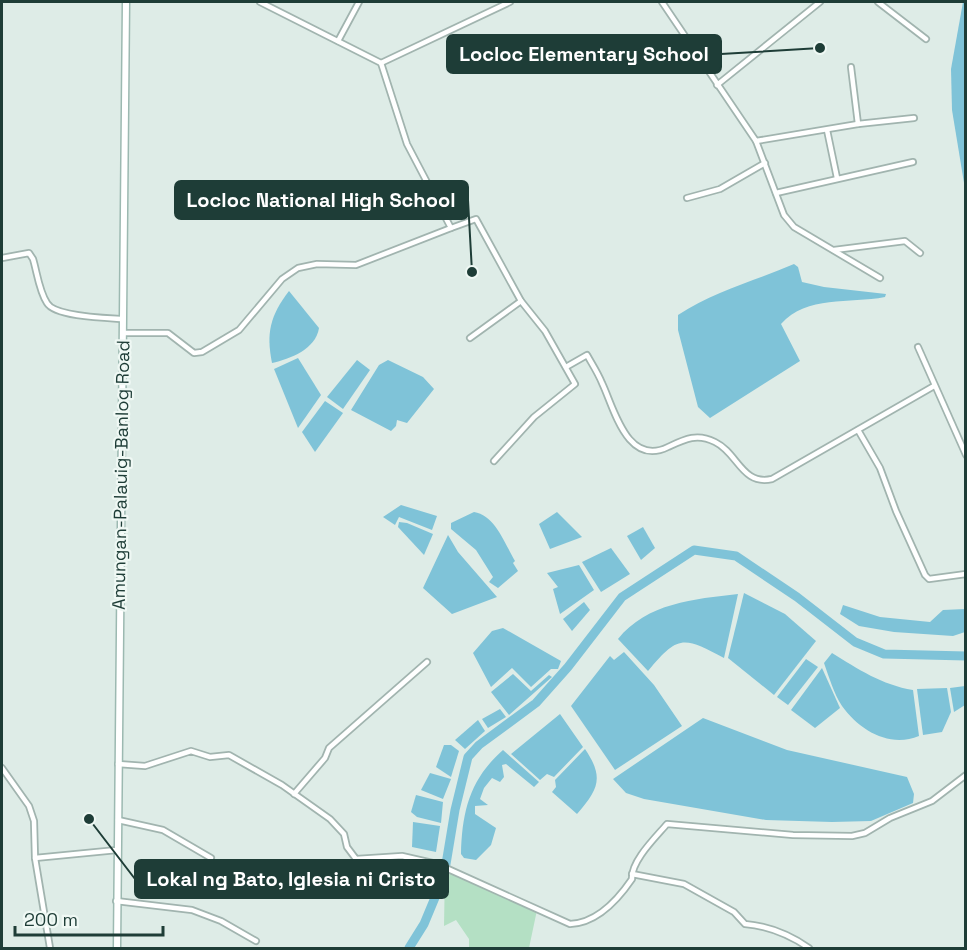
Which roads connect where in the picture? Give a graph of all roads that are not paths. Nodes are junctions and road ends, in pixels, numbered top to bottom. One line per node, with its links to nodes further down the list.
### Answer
1 (126, 2): 28 (main road, Amungan-Palauig-Banlog Road)
2 (260, 2): 9 (street)
3 (359, 2): 9 (street)
4 (510, 2): 10 (street)
5 (662, 2): 12 (street)
6 (820, 2): 12 (street)
7 (878, 2): 8 (street)
8 (926, 39)
9 (338, 41): 10 (street)
10 (381, 63): 22 (street)
11 (851, 67): 14 (street)
12 (717, 85): 16 (street)
13 (914, 118): 14 (street)
14 (858, 124): 15 (street)
15 (827, 130): 16 (street); 19 (street)
16 (756, 141): 18 (street)
17 (913, 162): 19 (street)
18 (765, 163): 20 (street); 21 (street)
19 (837, 178): 20 (street)
20 (776, 193): 23 (street)
21 (687, 198)
22 (451, 228): 27 (street); 29 (street)
23 (833, 250): 24 (street); 26 (street)
24 (920, 253)
25 (2, 258): 28 (street)
26 (880, 278)
27 (521, 301): 30 (street); 32 (street)
28 (123, 319): 29 (main road, Amungan-Palauig-Banlog Road)
29 (123, 333): 39 (main road, Amungan-Palauig-Banlog Road)
30 (470, 338)
31 (918, 346): 33 (street)
32 (566, 367): 34 (street); 36 (street)
33 (934, 386): 34 (street); 35 (street)
34 (858, 430): 37 (street)
35 (966, 455)
36 (494, 460)
37 (966, 574)
38 (427, 662): 43 (street)
39 (118, 764): 43 (street); 44 (main road, Amungan-Palauig-Banlog Road)
40 (2, 768): 42 (street)
41 (966, 775): 48 (street)
42 (4, 776): 46 (street)
43 (294, 794): 48 (street)
44 (118, 820): 45 (main road, Amungan-Palauig-Banlog Road); 47 (street)
45 (117, 850): 46 (street); 49 (main road, Amungan-Palauig-Banlog Road)
46 (35, 858): 51 (street)
47 (211, 858)
48 (632, 874): 53 (street)
49 (117, 902): 50 (street); 52 (main road, Amungan-Palauig-Banlog Road)
50 (256, 941)
51 (50, 948)
52 (117, 948)
53 (809, 948)

